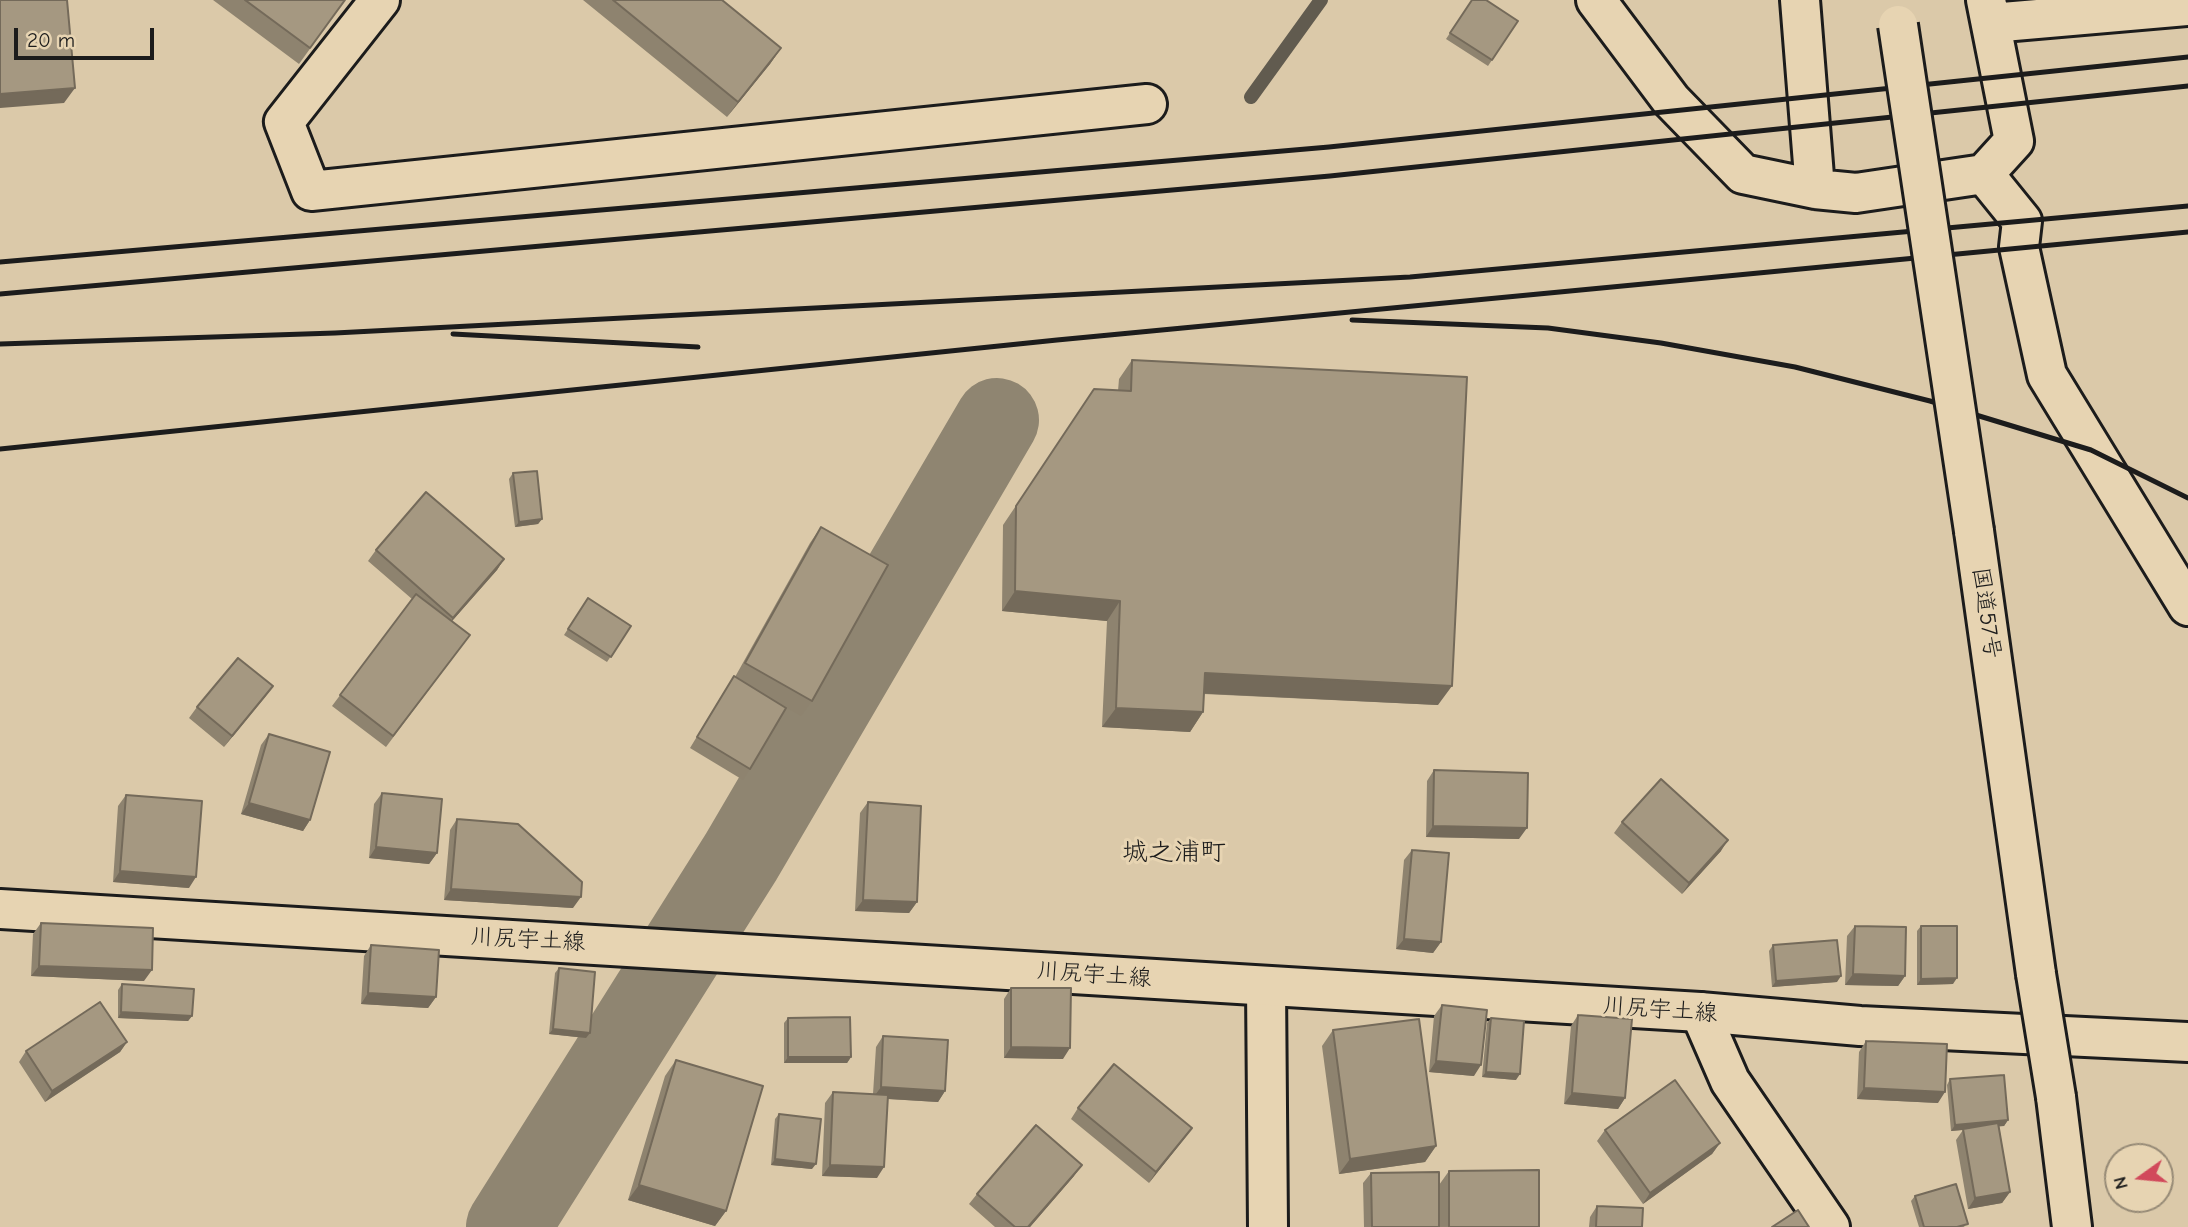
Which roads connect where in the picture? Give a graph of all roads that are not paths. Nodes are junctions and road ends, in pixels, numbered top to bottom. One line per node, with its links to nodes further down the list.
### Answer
1 (380, 0): 7 (main road)
2 (1596, 0): 9 (main road)
3 (1800, 0): 9 (main road)
4 (2188, 6): 5 (main road)
5 (1988, 11): 8 (main road)
6 (1896, 13): 17 (main road, 国道57号, bridge)
7 (1147, 104)
8 (1984, 174): 9 (main road); 10 (main road)
9 (1815, 189)
10 (2188, 606)
11 (0, 909): 12 (main road, 川尻宇土線)
12 (1266, 986): 13 (main road, 川尻宇土線); 15 (main road)
13 (1700, 1012): 14 (main road, 川尻宇土線); 16 (main road)
14 (2188, 1042)
15 (1268, 1227)
16 (1830, 1227)
17 (2072, 1227)

